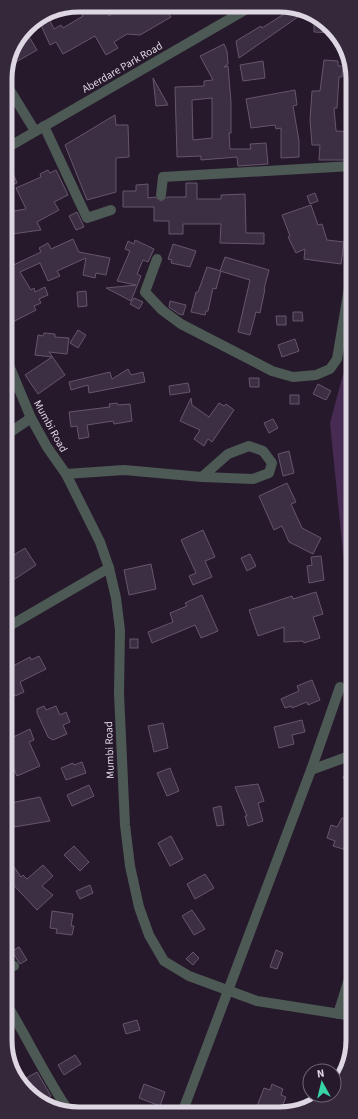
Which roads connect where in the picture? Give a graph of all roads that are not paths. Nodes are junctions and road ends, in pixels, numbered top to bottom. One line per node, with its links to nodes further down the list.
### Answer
1 (242, 12): 3 (street, Aberdare Park Road)
2 (12, 91): 3 (street)
3 (39, 128): 4 (street, Aberdare Park Road); 7 (street)
4 (12, 145)
5 (346, 166): 6 (street)
6 (161, 195)
7 (111, 210)
8 (157, 259): 9 (street)
9 (346, 305)
10 (12, 372): 11 (street, Mumbi Road)
11 (31, 418): 12 (street); 13 (street, Mumbi Road)
12 (12, 431)
13 (66, 474): 14 (street); 15 (street, Mumbi Road)
14 (202, 477): 14 (street)
15 (109, 568): 16 (street); 23 (street, Mumbi Road)
16 (18, 621): 17 (street); 18 (street)
17 (12, 622)
18 (12, 624)
19 (340, 687): 21 (street)
20 (346, 757): 21 (street)
21 (311, 770): 23 (street)
22 (346, 988): 25 (street)
23 (227, 991): 25 (street, Mumbi Road); 28 (street)
24 (12, 1013): 27 (street)
25 (338, 1014): 26 (street, Mumbi Road)
26 (346, 1015)
27 (66, 1106)
28 (184, 1107)

